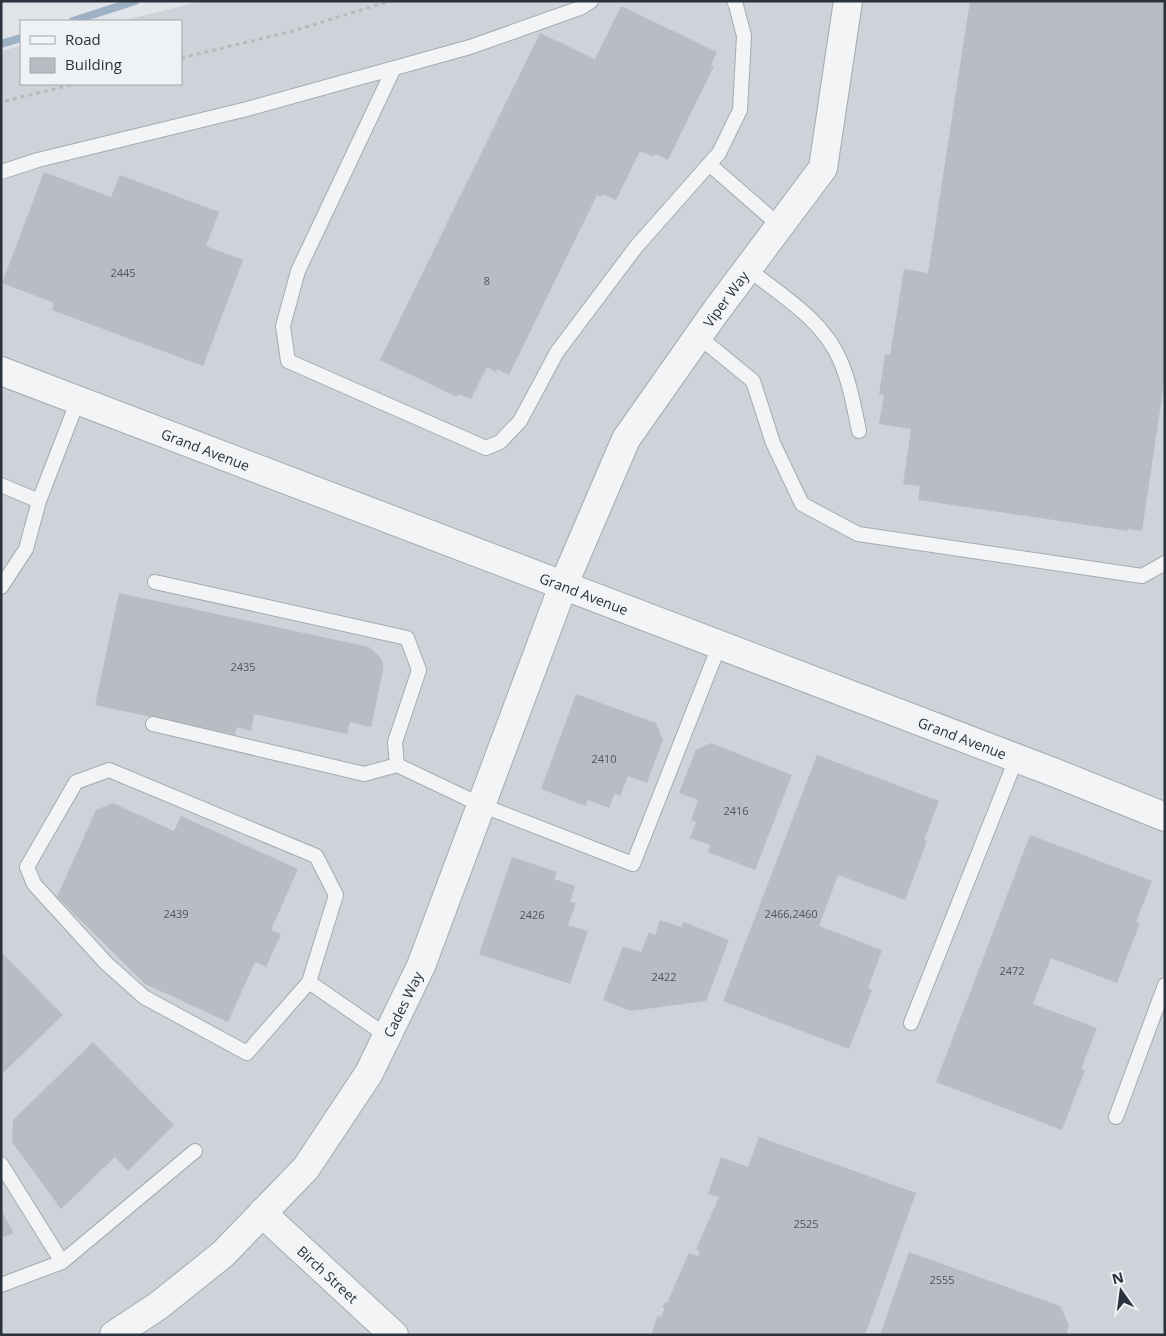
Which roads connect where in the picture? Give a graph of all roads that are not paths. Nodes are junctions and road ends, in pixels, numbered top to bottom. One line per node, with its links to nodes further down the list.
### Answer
1 (591, 1): 4 (lane)
2 (734, 1): 5 (lane)
3 (848, 1): 7 (street, Viper Way)
4 (394, 68): 5 (lane); 6 (lane)
5 (709, 164): 7 (lane)
6 (1, 172)
7 (780, 226): 8 (street, Viper Way)
8 (748, 269): 9 (street, Viper Way); 12 (lane)
9 (698, 336): 15 (lane); 17 (street, Viper Way)
10 (1, 371): 11 (street, Grand Avenue)
11 (78, 400): 14 (lane); 17 (street, Grand Avenue)
12 (859, 431)
13 (1, 485): 14 (lane)
14 (39, 501): 18 (lane)
15 (1165, 563)
16 (155, 582): 22 (lane)
17 (563, 586): 19 (street, Grand Avenue); 23 (street, Cades Way)
18 (1, 587)
19 (719, 646): 21 (street, Grand Avenue); 23 (lane)
20 (153, 724): 22 (lane)
21 (1016, 758): 24 (street, Grand Avenue); 27 (lane)
22 (397, 765): 23 (lane)
23 (481, 806): 28 (street, Cades Way)
24 (1165, 817)
25 (309, 982): 25 (lane); 28 (lane)
26 (1165, 985): 29 (lane)
27 (911, 1023)
28 (387, 1036): 32 (street, Cades Way)
29 (1116, 1117)
30 (195, 1151): 33 (lane)
31 (1, 1164): 33 (lane)
32 (262, 1213): 35 (street, Cades Way); 36 (street, Birch Street)
33 (62, 1262): 34 (lane)
34 (1, 1285)
35 (114, 1335)
36 (394, 1335)

